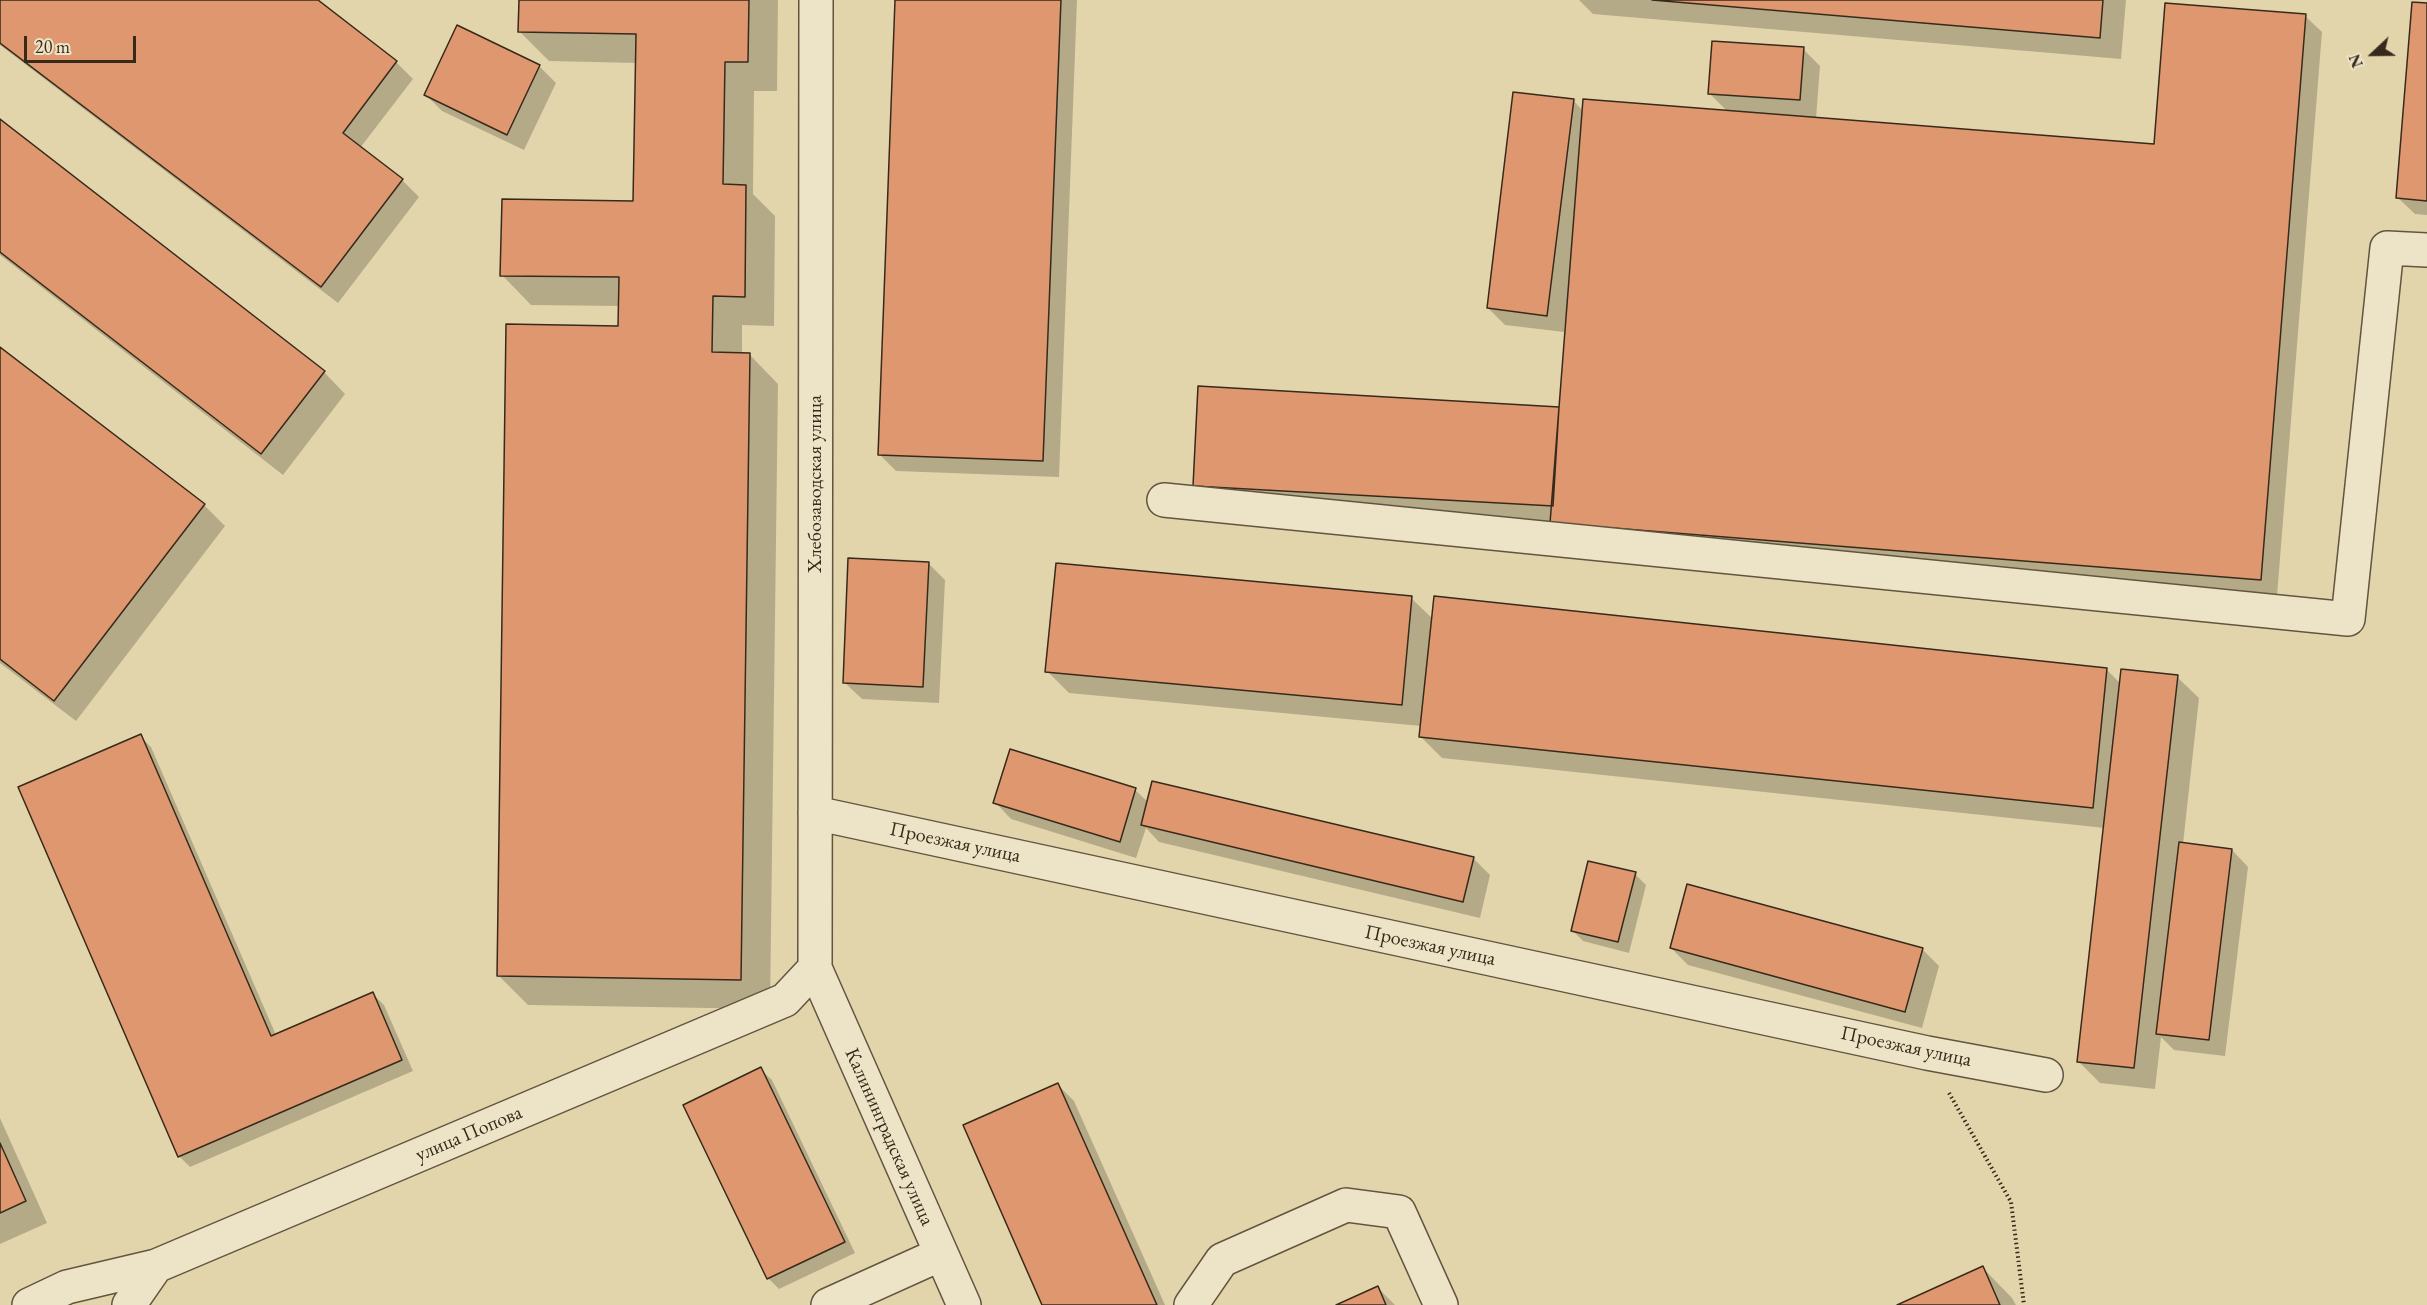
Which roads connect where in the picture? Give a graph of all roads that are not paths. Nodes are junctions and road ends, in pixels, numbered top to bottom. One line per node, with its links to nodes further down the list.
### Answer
1 (816, 0): 4 (street, Хлебозаводская улица)
2 (2427, 250): 3 (street)
3 (1164, 500)
4 (815, 813): 5 (street, Хлебозаводская улица); 6 (street, Проезжая улица)
5 (815, 968): 7 (street, Калининградская улица); 8 (street, улица Попова)
6 (2046, 1075)
7 (941, 1254): 11 (street); 12 (street, Калининградская улица)
8 (156, 1266): 9 (street, улица Попова); 10 (street)
9 (29, 1305)
10 (129, 1305)
11 (828, 1305)
12 (964, 1305)
13 (1191, 1305): 14 (street)
14 (1441, 1305)

